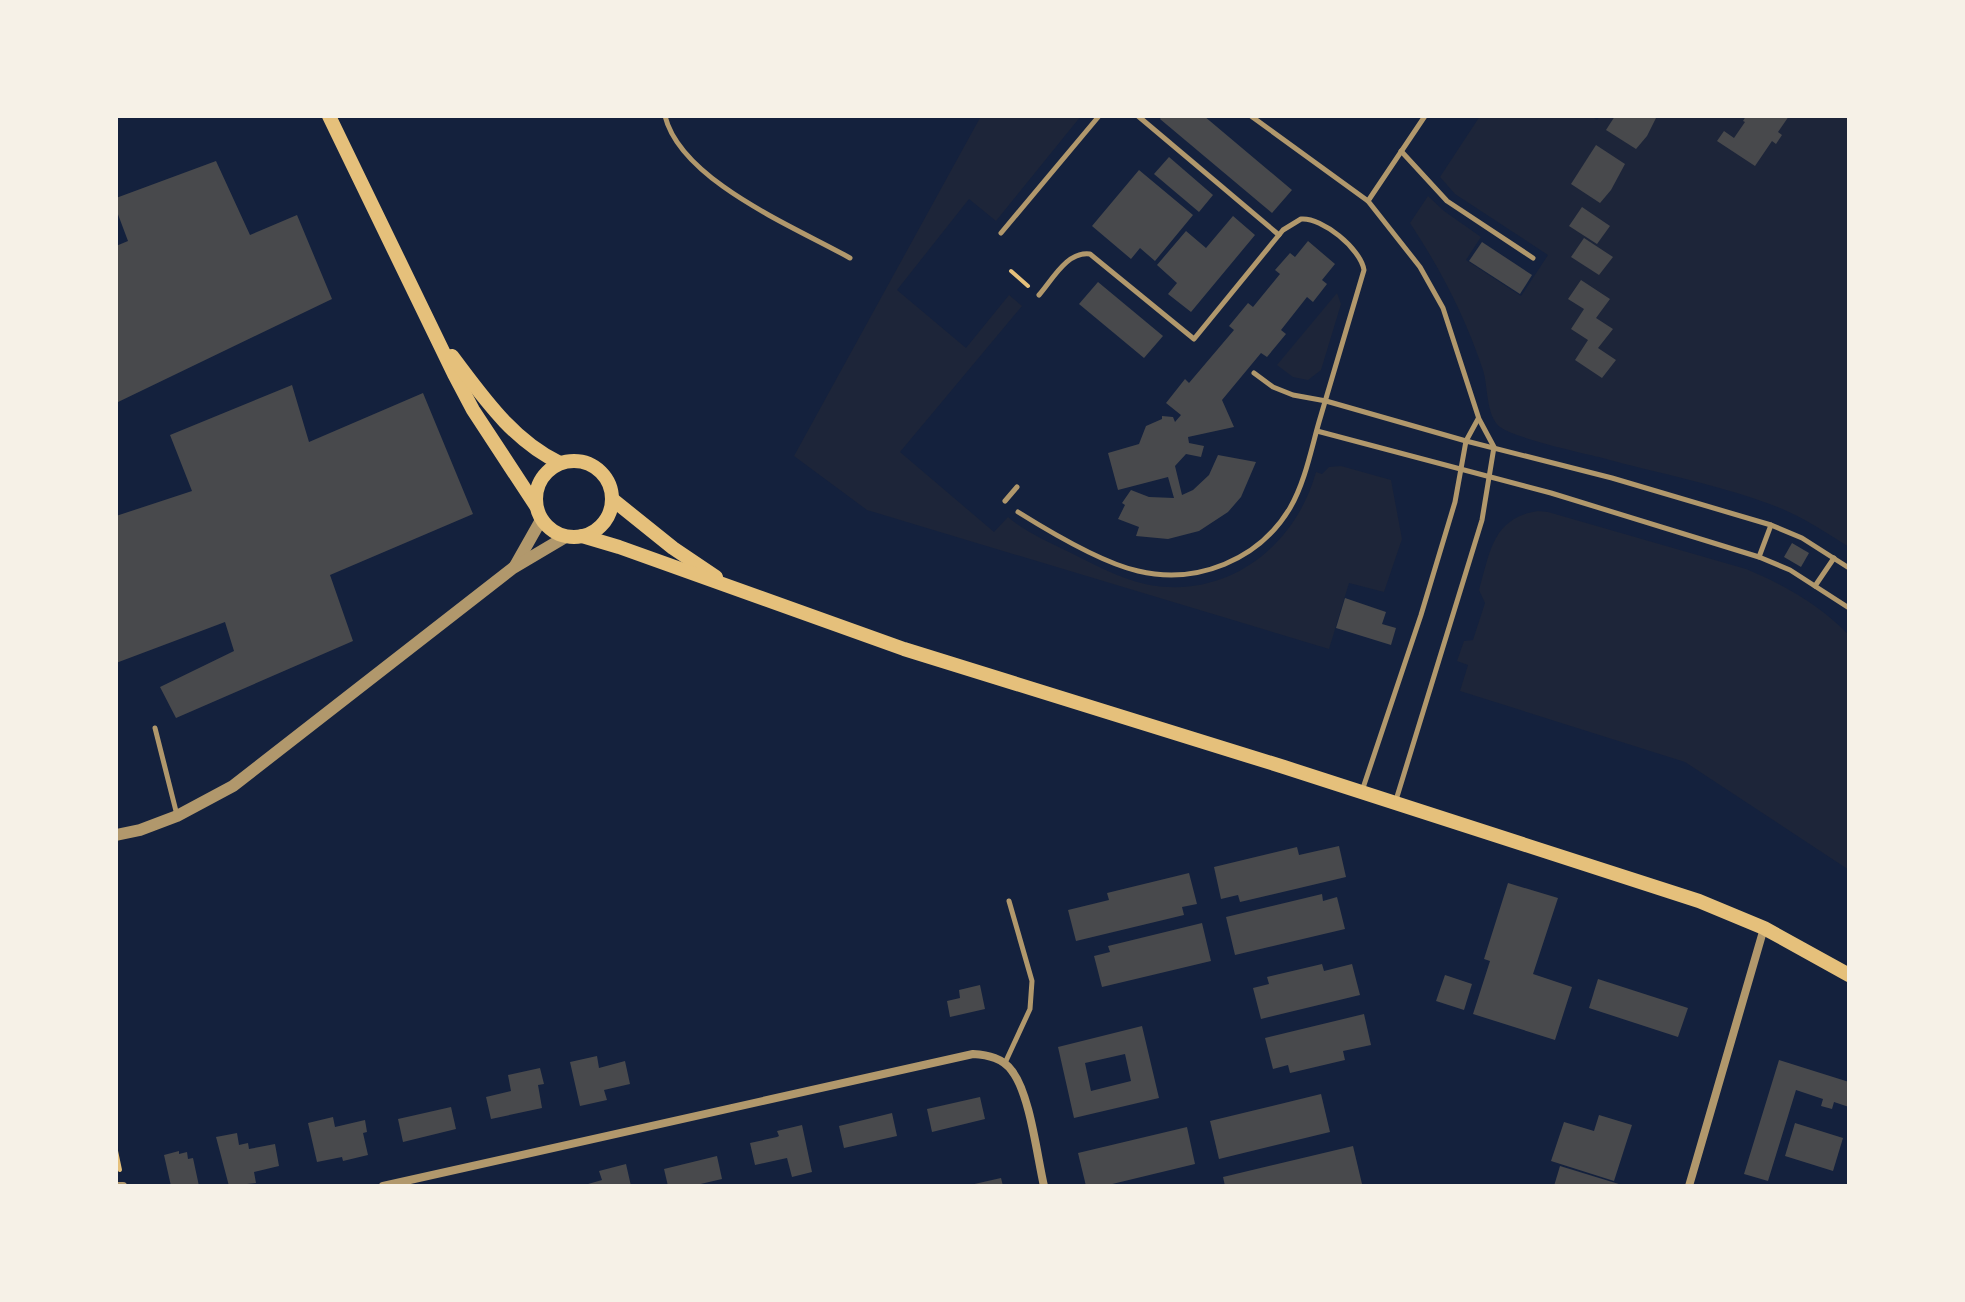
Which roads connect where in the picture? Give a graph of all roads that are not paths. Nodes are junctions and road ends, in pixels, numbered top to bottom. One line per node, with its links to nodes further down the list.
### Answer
1 (329, 116): 14 (main road)
2 (665, 116): 11 (lane)
3 (1099, 116): 9 (lane)
4 (1138, 116): 10 (lane)
5 (1251, 116): 8 (lane)
6 (1425, 116): 7 (lane)
7 (1401, 151): 8 (lane); 12 (lane)
8 (1368, 201): 17 (lane)
9 (1001, 233)
10 (1279, 235): 13 (lane); 16 (lane)
11 (850, 258)
12 (1533, 258)
13 (1039, 295)
14 (433, 330): 21 (main road); 28 (main road)
15 (1254, 373): 16 (lane)
16 (1326, 401): 18 (lane); 19 (lane)
17 (1479, 419): 19 (lane); 20 (lane)
18 (1317, 431): 22 (lane); 27 (lane)
19 (1466, 441): 20 (lane); 22 (lane)
20 (1494, 447): 23 (lane); 29 (lane)
21 (560, 463): 25 (main road); 28 (main road)
22 (1460, 471): 23 (lane); 39 (lane)
23 (1488, 478): 31 (lane); 40 (lane)
24 (1017, 487): 26 (lane)
25 (612, 499): 30 (main road); 36 (main road)
26 (1005, 501)
27 (1018, 512)
28 (539, 513): 30 (main road); 33 (street)
29 (1771, 525): 31 (lane); 32 (lane)
30 (574, 536): 33 (street); 36 (main road)
31 (1759, 557): 35 (lane)
32 (1834, 558): 34 (lane); 35 (lane)
33 (513, 568): 41 (street)
34 (1849, 568)
35 (1815, 586): 37 (lane)
36 (748, 595): 39 (main road)
37 (1849, 608)
38 (155, 728): 41 (lane)
39 (1362, 792): 40 (main road)
40 (1395, 802): 44 (main road)
41 (177, 816): 42 (street)
42 (116, 835)
43 (1009, 901): 46 (lane)
44 (1764, 928): 45 (main road); 49 (street)
45 (1849, 975)
46 (1005, 1064): 47 (street); 48 (street)
47 (383, 1186)
48 (1044, 1186)
49 (1689, 1186)

